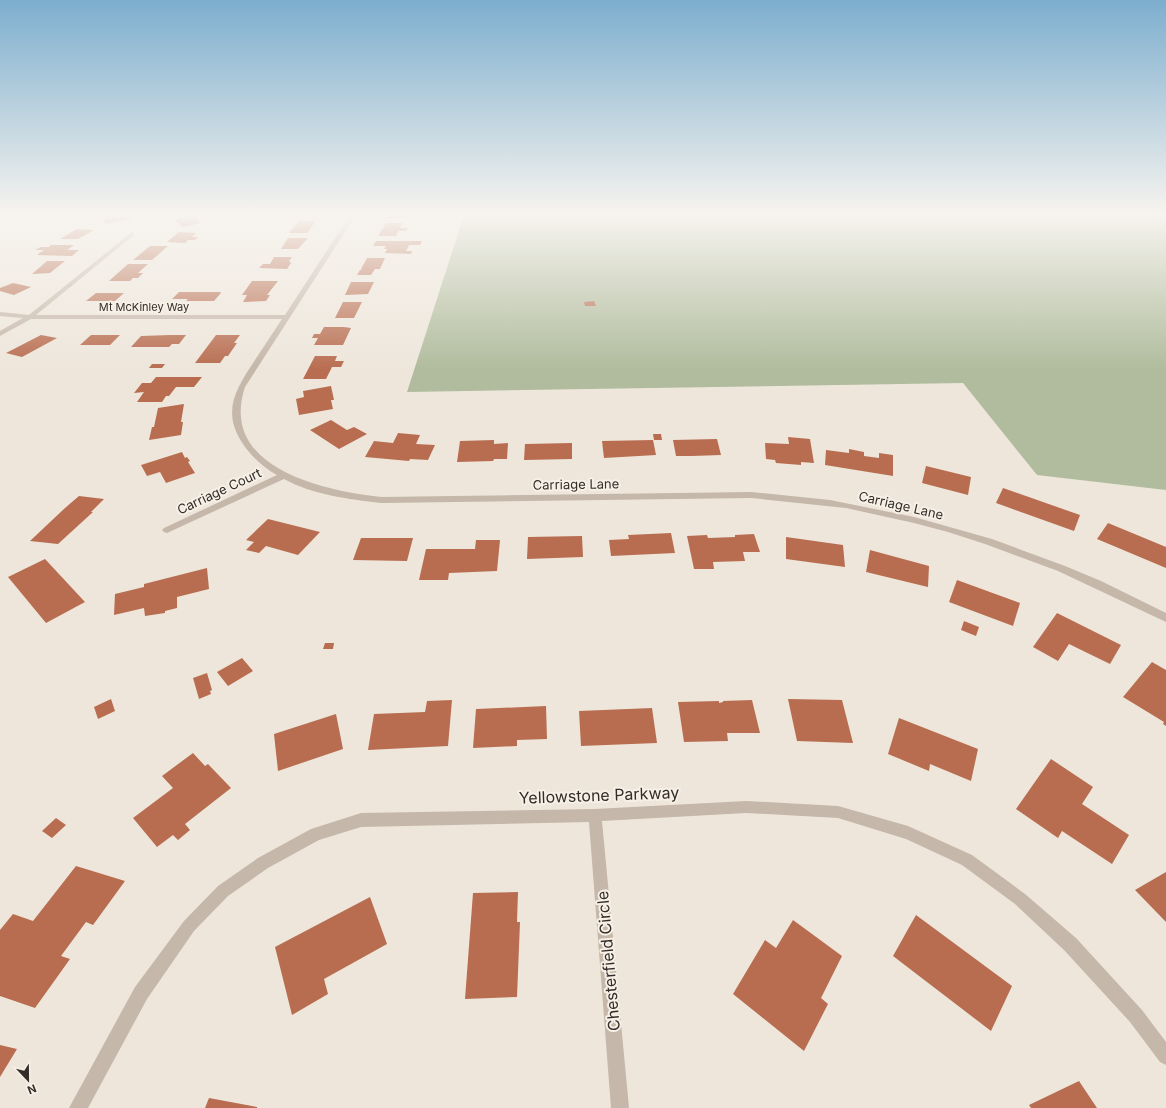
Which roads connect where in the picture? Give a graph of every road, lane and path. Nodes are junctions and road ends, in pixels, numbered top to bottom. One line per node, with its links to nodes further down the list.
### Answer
1 (92, 267): 4 (street)
2 (320, 267): 5 (street, Carriage Lane)
3 (0, 314): 4 (street, Mt McKinley Way)
4 (30, 317): 5 (street, Mt McKinley Way); 6 (street)
5 (287, 317): 7 (street, Carriage Lane)
6 (0, 334)
7 (282, 476): 8 (street, Carriage Court); 9 (street, Carriage Lane)
8 (167, 530)
9 (1166, 618)
10 (595, 815): 11 (street, Yellowstone Parkway); 12 (street, Yellowstone Parkway); 13 (street, Chesterfield Circle)
11 (1166, 1056)
12 (78, 1108)
13 (620, 1108)

